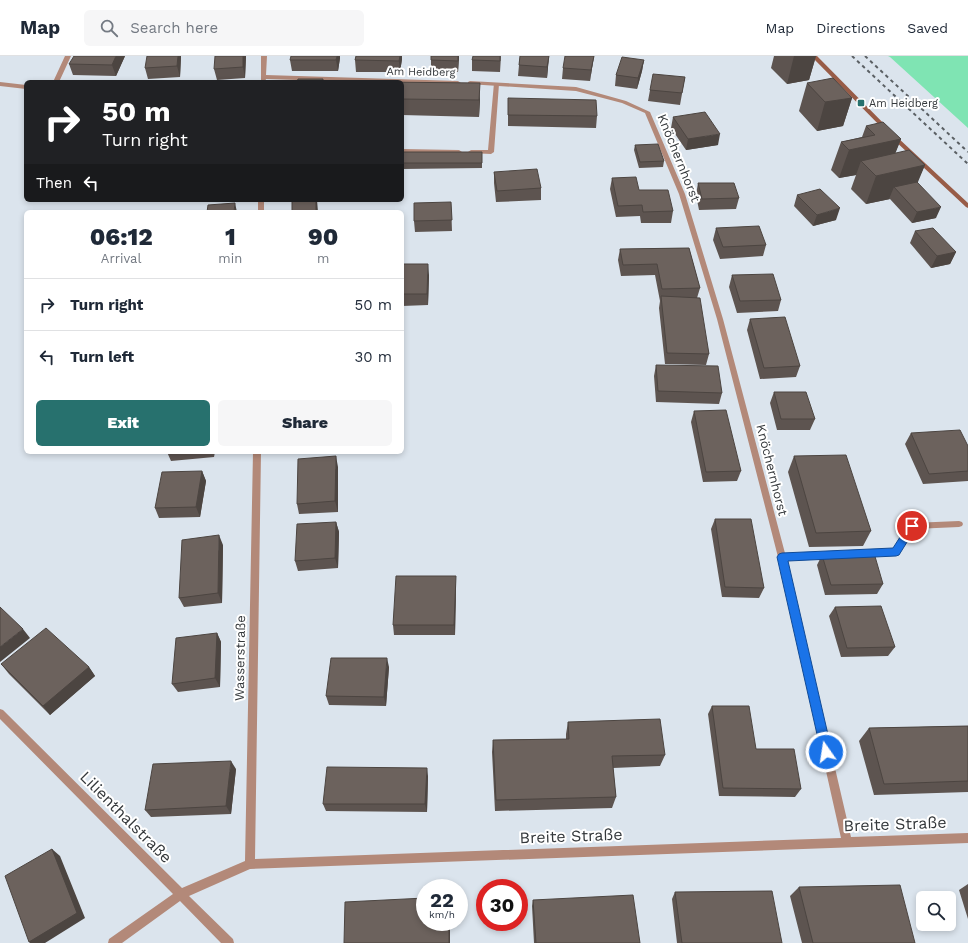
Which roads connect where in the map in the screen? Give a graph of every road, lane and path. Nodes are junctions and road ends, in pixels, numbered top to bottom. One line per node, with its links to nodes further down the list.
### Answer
1 (68, 56): 4 (street)
2 (264, 56): 5 (street)
3 (814, 56): 12 (street)
4 (57, 80)
5 (263, 80)
6 (404, 82): 8 (street, Am Heidberg)
7 (0, 84): 9 (street)
8 (496, 84): 10 (street, Am Heidberg); 11 (street)
9 (24, 87)
10 (647, 112): 17 (street, Knöchernhorst)
11 (404, 151)
12 (968, 206)
13 (257, 454): 21 (street, Wasserstraße)
14 (959, 524): 15 (street)
15 (858, 554)
16 (843, 555): 17 (street)
17 (782, 557): 20 (street, Knöchernhorst)
18 (0, 713): 22 (street, Lilienthalstraße)
19 (968, 838): 20 (street, Breite Straße)
20 (847, 842): 21 (street, Breite Straße)
21 (250, 864): 22 (street, Breite Straße)
22 (181, 894): 23 (street, Breite Straße); 24 (street, Lilienthalstraße)
23 (113, 943)
24 (229, 943)

